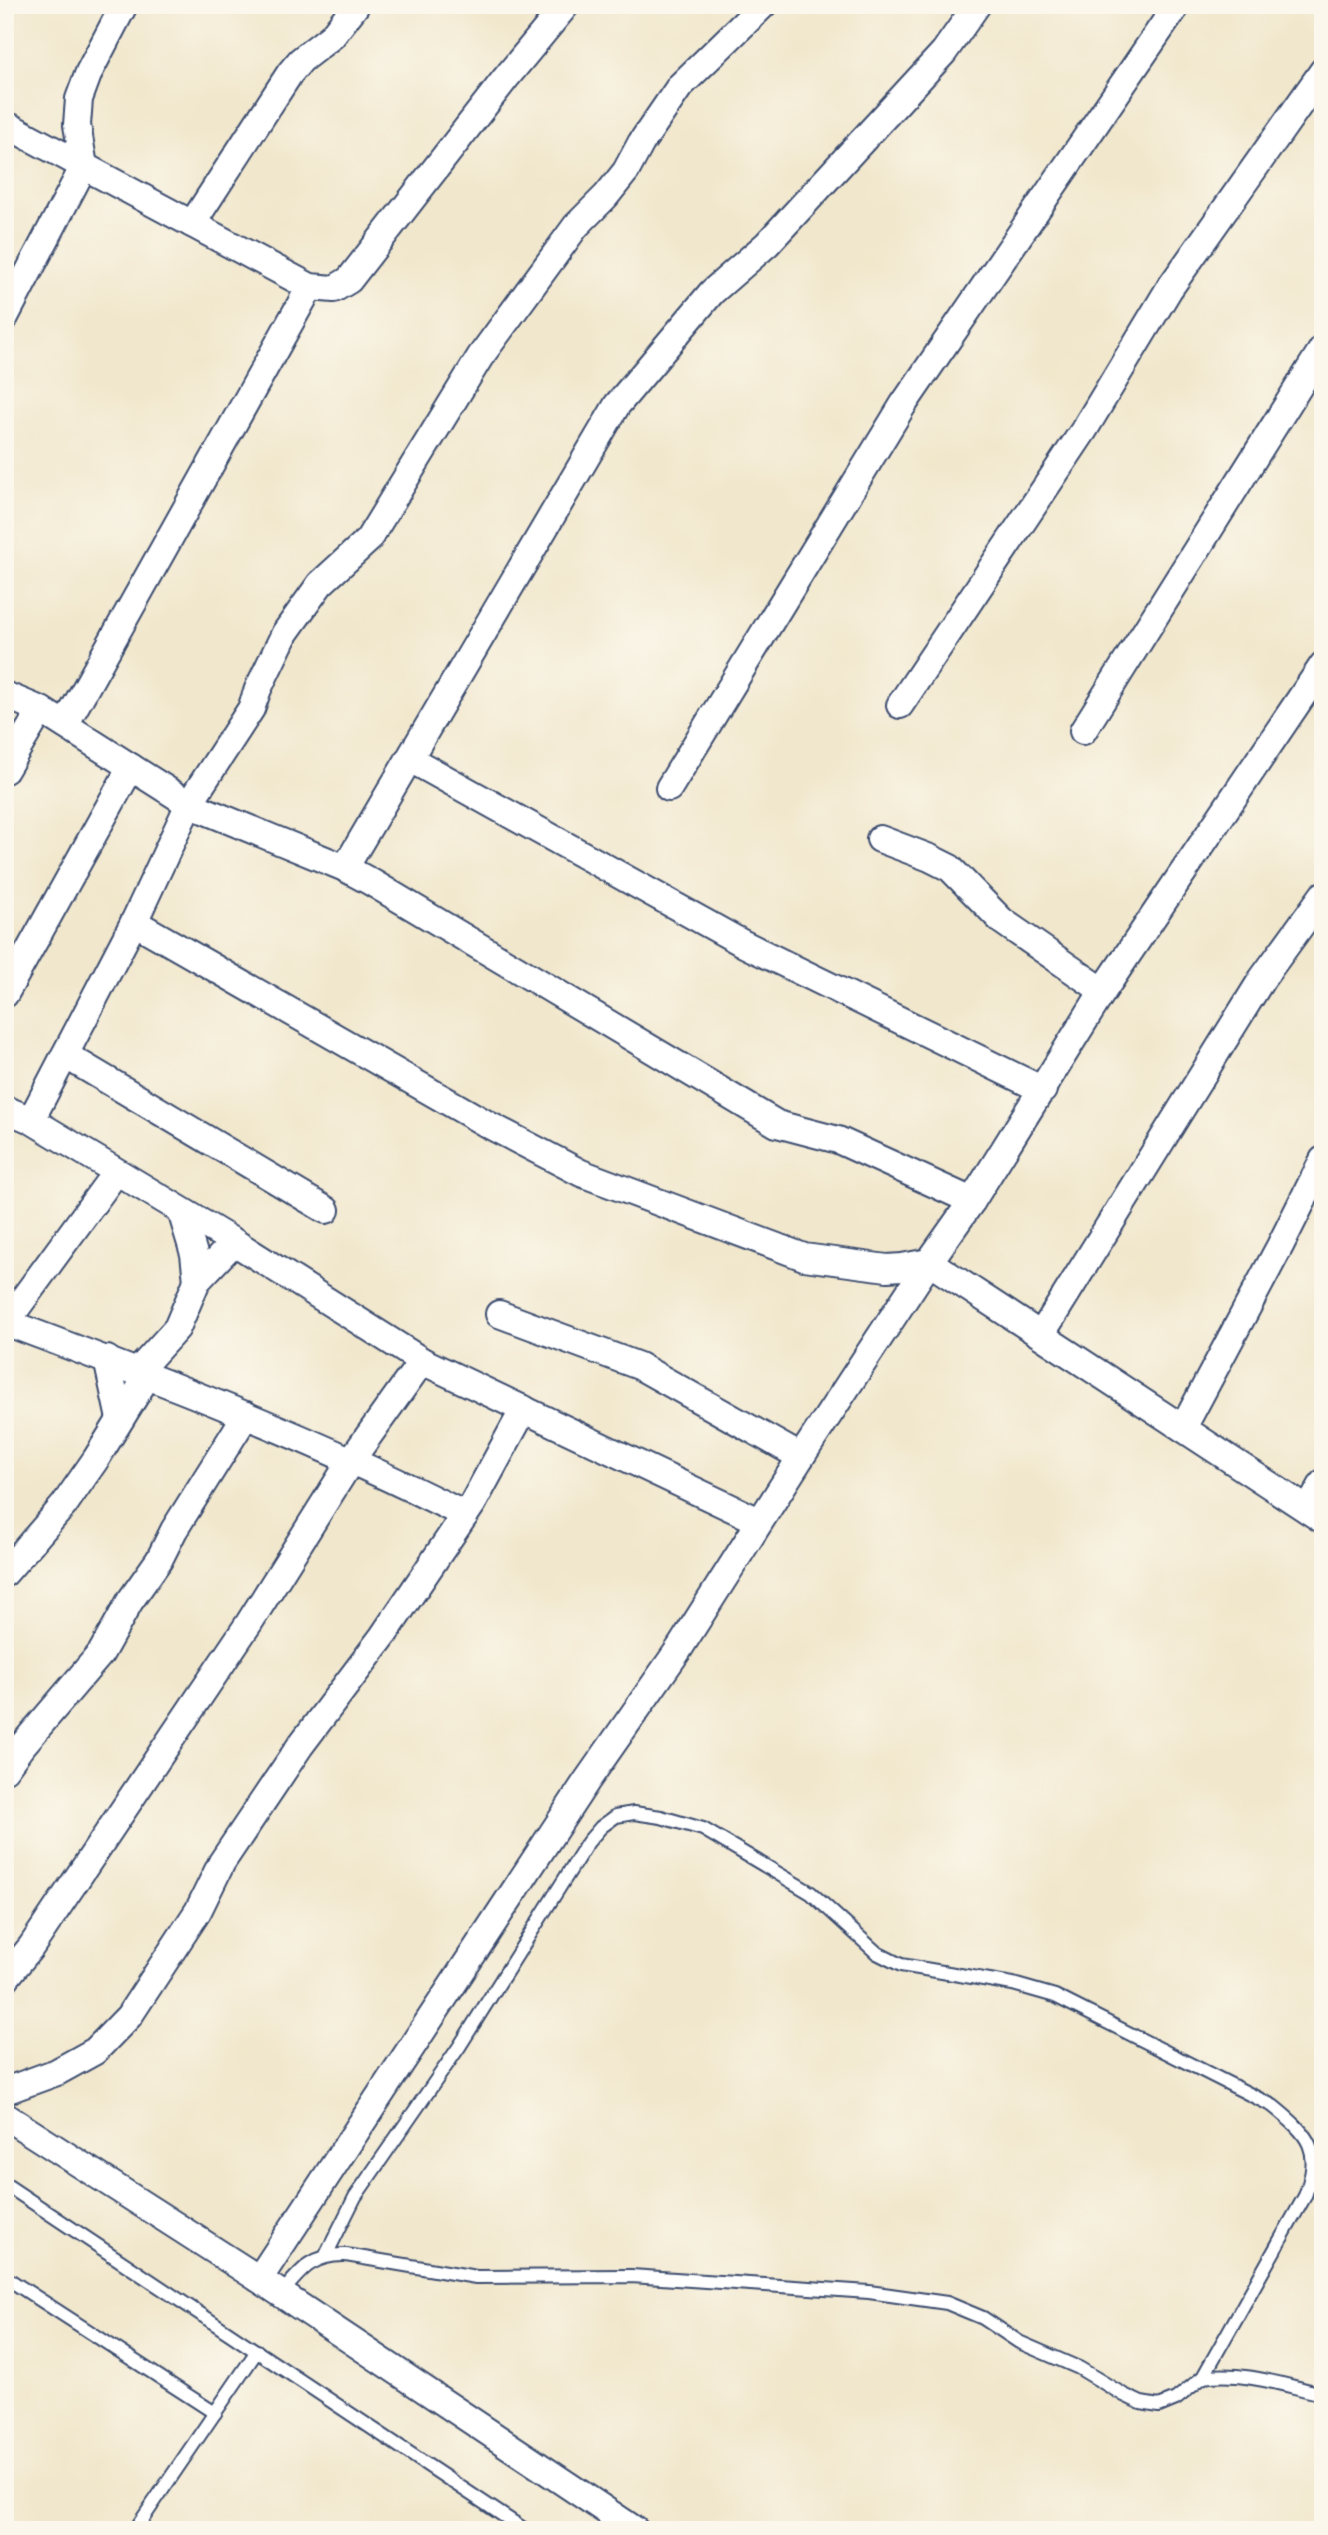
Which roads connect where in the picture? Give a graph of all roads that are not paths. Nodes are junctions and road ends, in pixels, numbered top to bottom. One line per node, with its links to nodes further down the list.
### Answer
1 (124, 5): 9 (street)
2 (356, 5): 10 (street)
3 (566, 5): 11 (street)
4 (763, 5): 24 (street)
5 (977, 5): 20 (street)
6 (1177, 5): 23 (street)
7 (1323, 71): 16 (street)
8 (5, 124): 9 (street)
9 (83, 166): 10 (street); 12 (street)
10 (192, 224): 11 (street)
11 (310, 287): 18 (street)
12 (5, 317)
13 (1323, 348): 19 (street)
14 (1323, 665): 29 (street)
15 (5, 695): 17 (street)
16 (900, 705)
17 (41, 710): 18 (street); 22 (street)
18 (65, 725): 21 (street)
19 (1083, 731)
20 (410, 759): 26 (street); 32 (street)
21 (131, 767): 24 (street); 30 (street)
22 (5, 771)
23 (669, 788)
24 (189, 804): 26 (street); 28 (street)
25 (880, 839): 29 (street)
26 (345, 868): 36 (street)
27 (1323, 895): 44 (street)
28 (134, 922): 31 (street); 40 (street)
29 (1103, 991): 32 (street)
30 (5, 994)
31 (65, 1055): 33 (street); 37 (street)
32 (1042, 1090): 36 (street)
33 (14, 1116): 35 (street)
34 (1323, 1160): 51 (street)
35 (116, 1172): 38 (street); 43 (street)
36 (972, 1202): 40 (street)
37 (326, 1210)
38 (181, 1211): 39 (street); 41 (street)
39 (234, 1242): 41 (street); 46 (street)
40 (929, 1262): 44 (street); 52 (street)
41 (197, 1281): 47 (street)
42 (499, 1314): 52 (street)
43 (6, 1322): 45 (street)
44 (1041, 1335): 51 (street)
45 (107, 1359): 47 (street); 50 (street)
46 (422, 1361): 48 (street); 53 (street)
47 (143, 1373): 49 (street); 50 (street)
48 (524, 1409): 55 (street); 57 (street)
49 (246, 1415): 53 (street); 59 (street)
50 (120, 1419): 58 (street)
51 (1183, 1429): 56 (street)
52 (801, 1457): 57 (street)
53 (352, 1459): 55 (street); 60 (street)
54 (1323, 1483): 56 (street)
55 (465, 1515): 61 (street)
56 (1315, 1515)
57 (759, 1521): 66 (street)
58 (5, 1573)
59 (5, 1769)
60 (5, 1979)
61 (5, 2091)
62 (5, 2116): 66 (street)
63 (5, 2184): 67 (lane)
64 (326, 2255): 66 (lane); 68 (lane); 68 (lane)
65 (5, 2277): 70 (lane)
66 (270, 2286): 73 (street)
67 (257, 2351): 70 (lane); 72 (lane)
68 (1203, 2377): 69 (lane)
69 (1323, 2394)
70 (215, 2413): 71 (lane)
71 (135, 2530)
72 (525, 2530)
73 (635, 2530)

